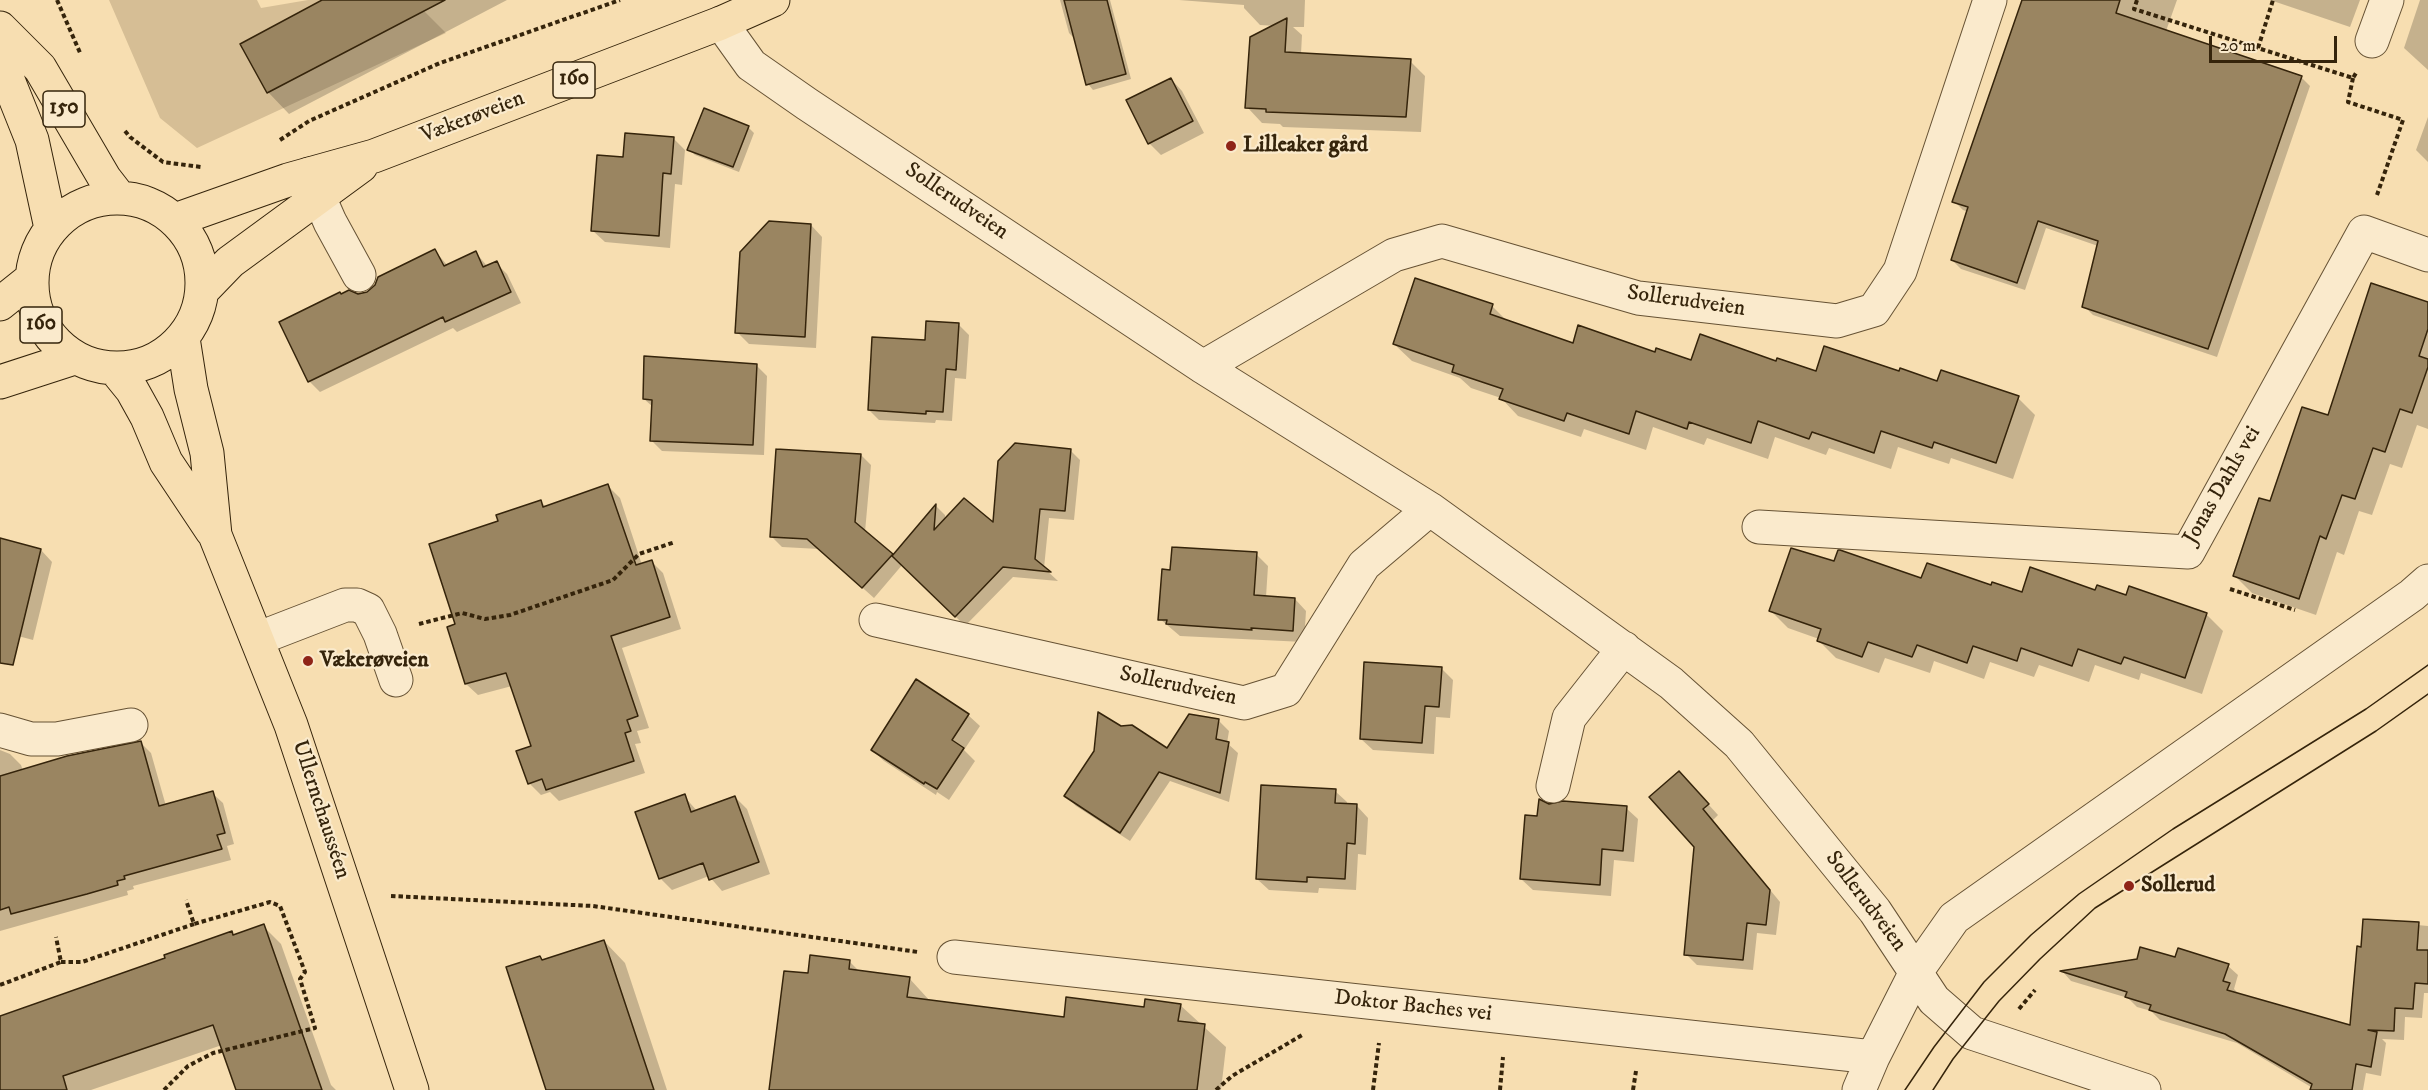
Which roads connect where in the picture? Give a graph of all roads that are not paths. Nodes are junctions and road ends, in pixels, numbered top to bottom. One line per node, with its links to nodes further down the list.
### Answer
1 (773, 0): 4 (main road, Vækerøveien / 160)
2 (1990, 0): 19 (street, Sollerudveien)
3 (2387, 0): 6 (street)
4 (721, 23): 8 (main road, Vækerøveien / 160); 19 (street, Sollerudveien)
5 (0, 27): 9 (main road, 150)
6 (2372, 41)
7 (0, 60): 11 (main road, 150)
8 (314, 186): 10 (main road, Vækerøveien / 160); 13 (street); 15 (main road, Vækerøveien / 160)
9 (119, 197): 10 (main road, Vækerøveien / 160); 11 (main road, Vækerøveien / 160)
10 (175, 220): 15 (main road, Vækerøveien / 160)
11 (51, 228): 14 (main road, Vækerøveien / 160)
12 (2428, 255): 23 (street, Jonas Dahls vei)
13 (359, 275)
14 (31, 279): 16 (main road, 160); 18 (main road, Vækerøveien / 160)
15 (202, 291): 17 (main road, Vækerøveien / 160)
16 (0, 304)
17 (183, 338): 20 (main road, Vækerøveien / 160); 24 (main road, Ullernchausséen)
18 (74, 358): 20 (main road, Vækerøveien / 160); 21 (main road, 160)
19 (1203, 367): 22 (street, Sollerudveien)
20 (115, 369): 24 (main road, Ullernchausséen)
21 (0, 382)
22 (1430, 509): 26 (street, Sollerudveien); 28 (street, Sollerudveien)
23 (1759, 527)
24 (215, 535): 27 (main road, Ullernchausséen)
25 (2428, 581): 34 (street)
26 (876, 620)
27 (256, 639): 29 (street); 36 (main road, Ullernchausséen)
28 (1624, 648): 32 (street); 34 (street, Sollerudveien)
29 (396, 680)
30 (131, 725): 31 (street)
31 (0, 730)
32 (1553, 786)
33 (954, 957): 35 (street, Doktor Baches vei)
34 (1916, 972): 35 (street); 38 (street, Sollerudveien)
35 (1873, 1057): 37 (street)
36 (412, 1090)
37 (1859, 1090)
38 (2144, 1090)

